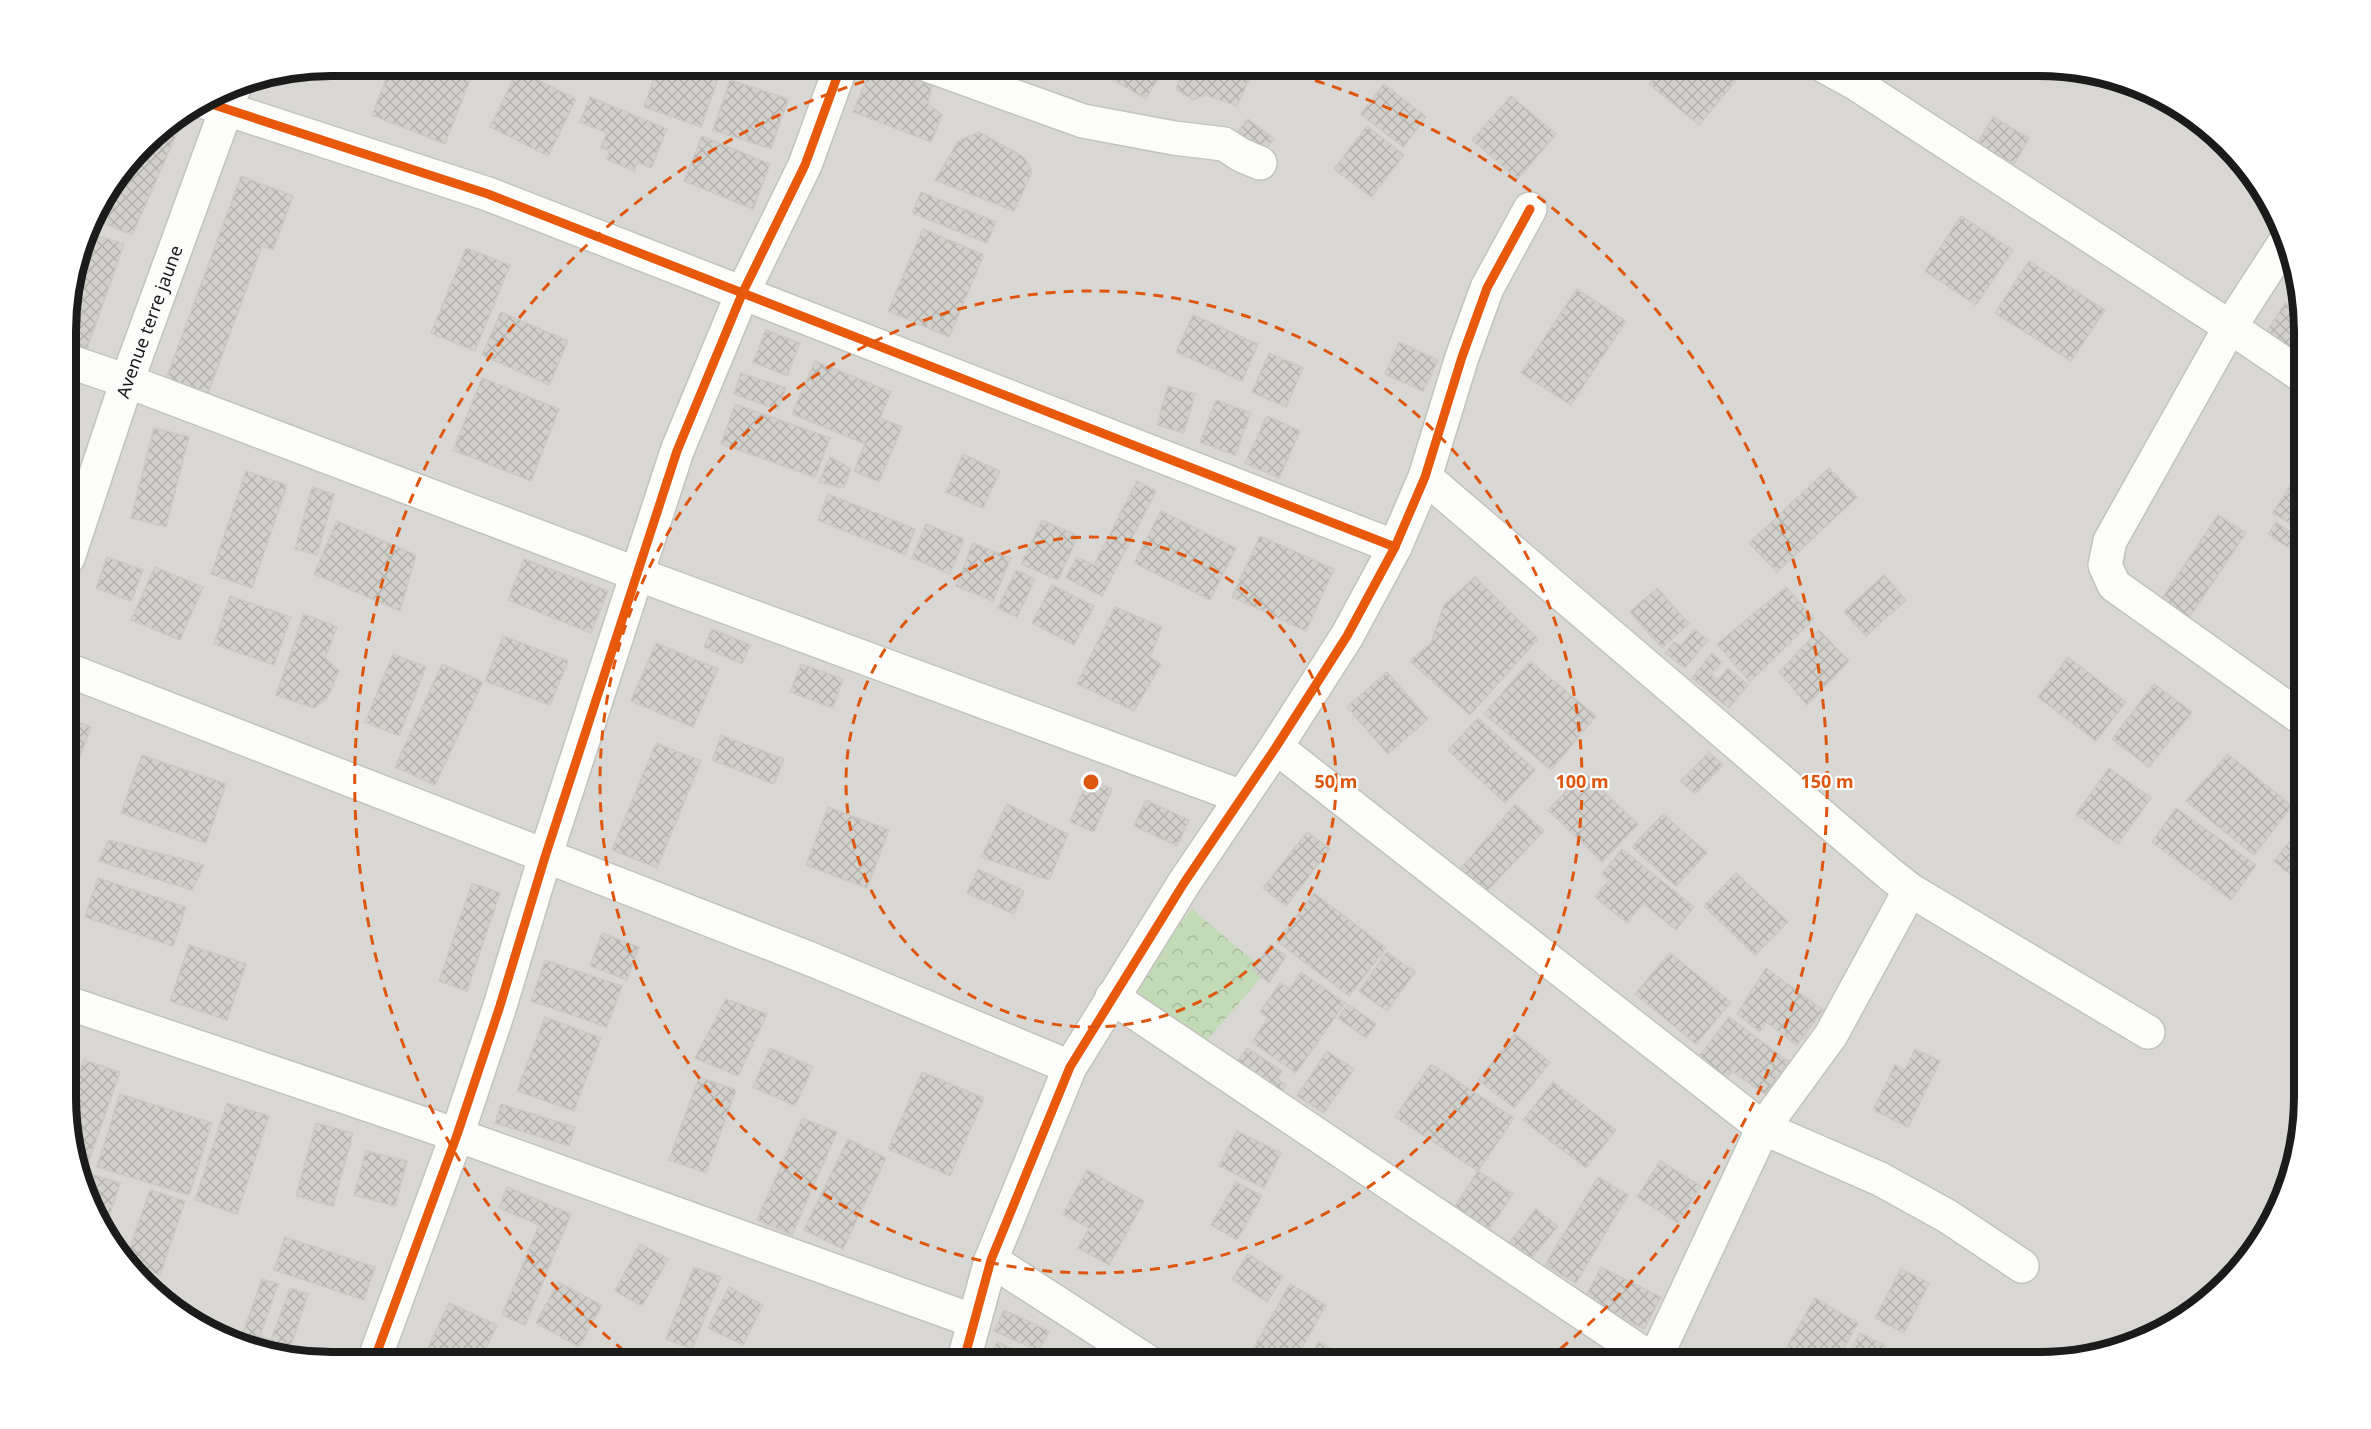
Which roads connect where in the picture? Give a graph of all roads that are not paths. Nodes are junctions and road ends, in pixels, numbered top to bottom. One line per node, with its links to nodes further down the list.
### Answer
1 (837, 76): 9 (street)
2 (958, 76): 6 (street)
3 (1842, 76): 10 (street)
4 (225, 100): 9 (street)
5 (221, 102): 13 (street, Avenue terre jaune)
6 (1260, 163)
7 (1530, 209): 14 (street)
8 (2281, 249): 10 (street)
9 (742, 294): 16 (street); 17 (street)
10 (2230, 327): 12 (street); 19 (street)
11 (76, 363): 13 (street)
12 (2294, 370)
13 (127, 381): 15 (street, Avenue terre jaune); 17 (street)
14 (1425, 477): 16 (street); 23 (street)
15 (76, 534)
16 (1395, 547): 20 (street)
17 (637, 574): 21 (street); 22 (street)
18 (76, 673): 22 (street)
19 (2294, 713)
20 (1276, 747): 21 (street); 28 (street)
21 (1242, 797): 24 (street)
22 (545, 857): 27 (street); 29 (street)
23 (1910, 890): 26 (street); 28 (street)
24 (1112, 996): 27 (street); 36 (street)
25 (76, 1006): 29 (street)
26 (2148, 1032)
27 (1070, 1068): 30 (street)
28 (1763, 1128): 31 (street); 37 (street)
29 (457, 1135): 32 (street); 33 (street)
30 (991, 1260): 32 (street); 35 (street)
31 (2022, 1266)
32 (974, 1321): 34 (street)
33 (377, 1352)
34 (966, 1352)
35 (1133, 1352)
36 (1640, 1352)
37 (1660, 1352)

